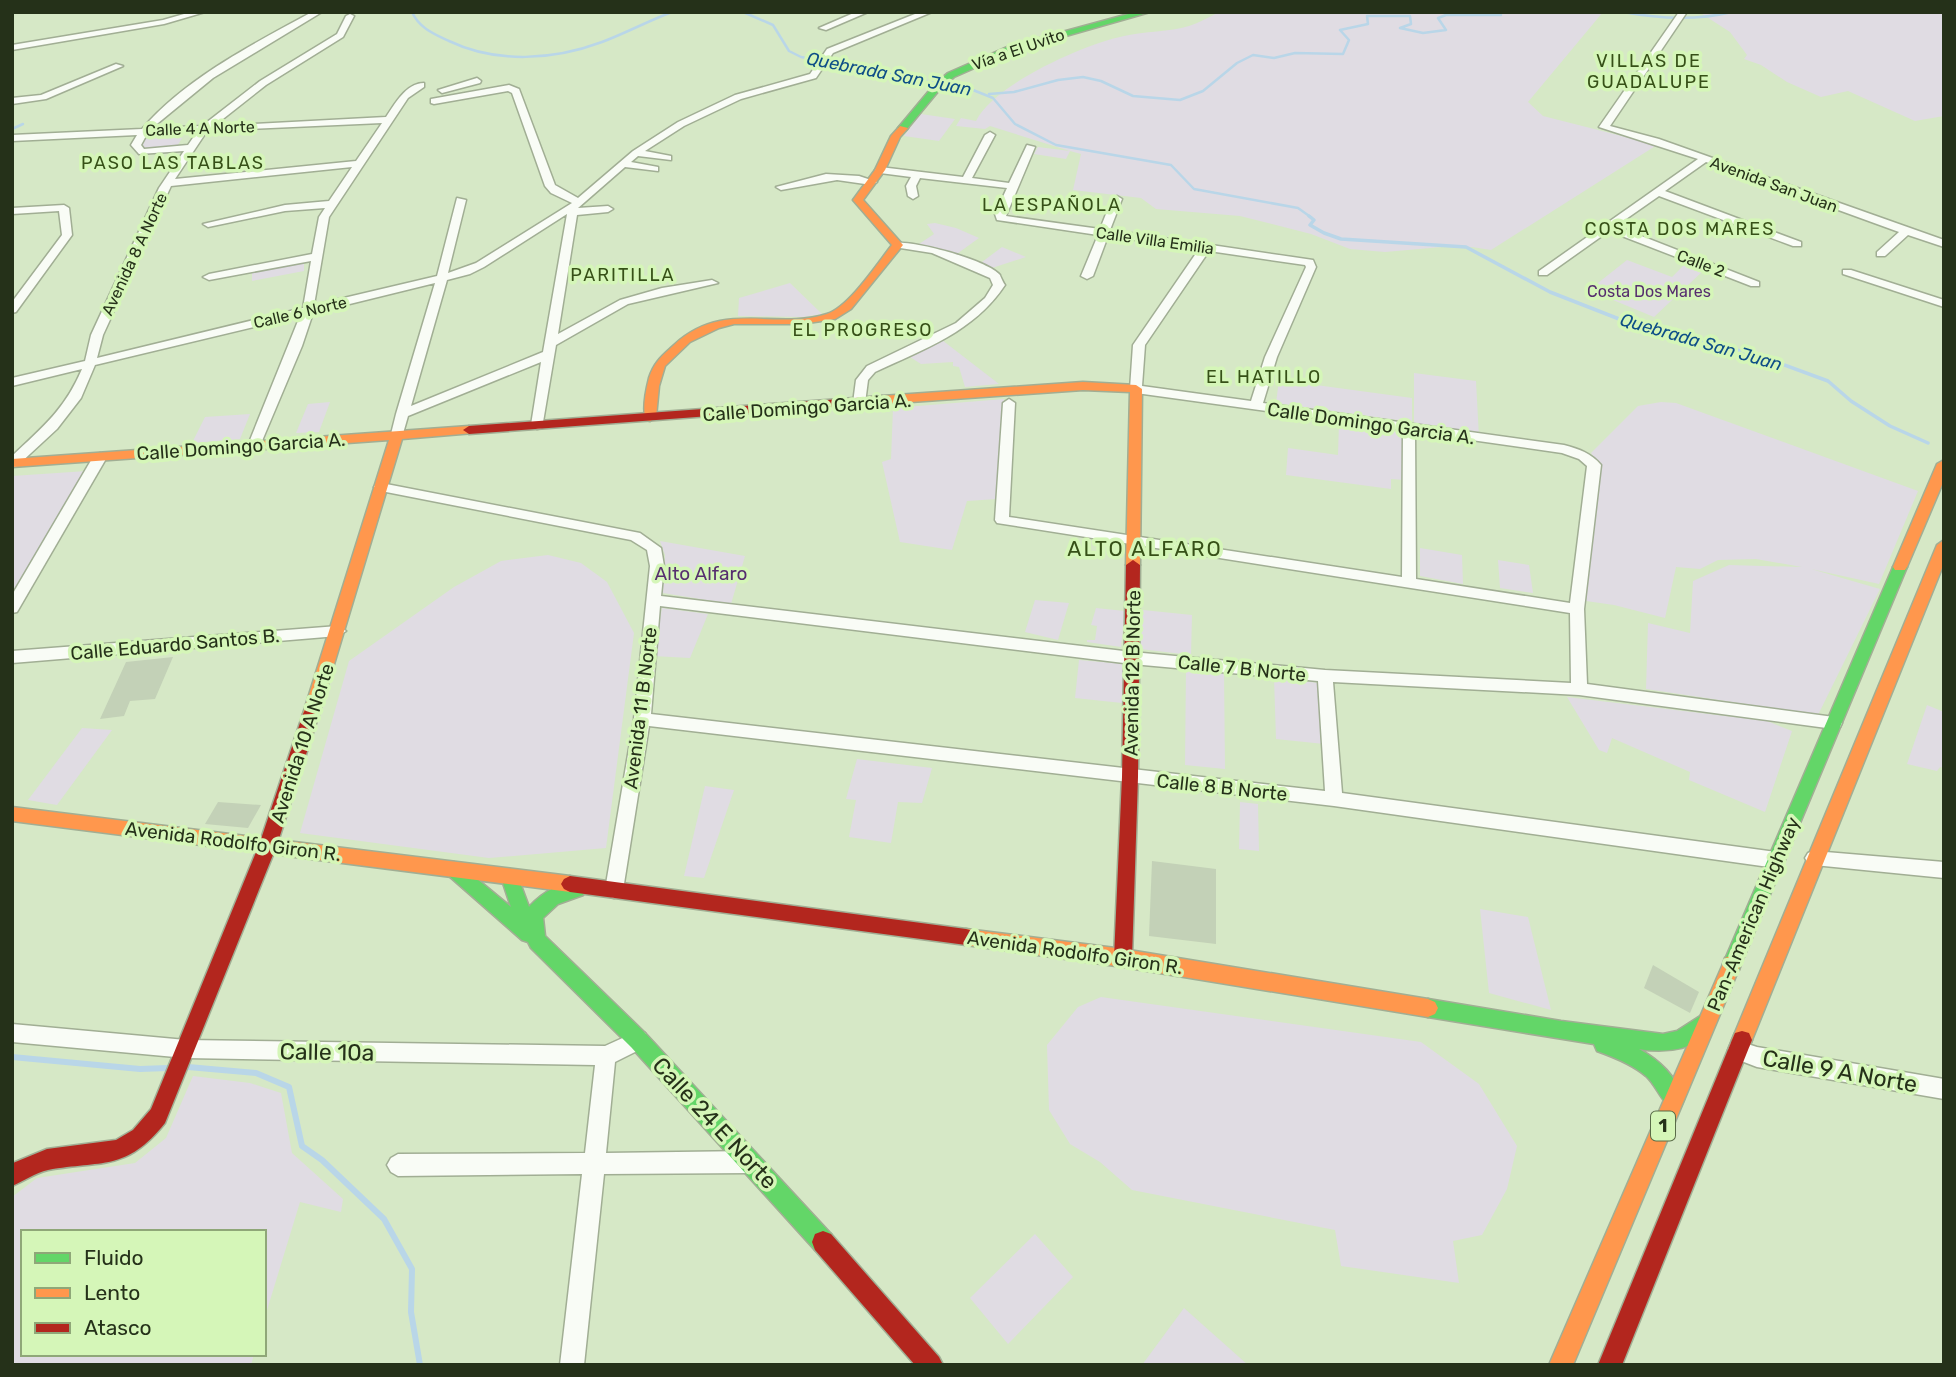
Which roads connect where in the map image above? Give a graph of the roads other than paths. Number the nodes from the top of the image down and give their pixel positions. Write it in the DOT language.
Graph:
graph roads {
  1 [pos="201,12"];
  2 [pos="318,12"];
  3 [pos="864,12"];
  4 [pos="926,12"];
  5 [pos="1146,12"];
  6 [pos="350,16"];
  7 [pos="1679,18"];
  8 [pos="823,28"];
  9 [pos="12,48"];
  10 [pos="119,66"];
  11 [pos="477,81"];
  12 [pos="421,85"];
  13 [pos="405,96"];
  14 [pos="12,101"];
  15 [pos="434,101"];
  16 [pos="388,120"];
  17 [pos="204,129"];
  18 [pos="143,130"];
  19 [pos="990,135"];
  20 [pos="12,138"];
  21 [pos="1030,147"];
  22 [pos="191,148"];
  23 [pos="636,153"];
  24 [pos="668,158"];
  25 [pos="1704,159"];
  26 [pos="358,164"];
  27 [pos="622,164"];
  28 [pos="655,169"];
  29 [pos="917,175"];
  30 [pos="876,176"];
  31 [pos="966,181"];
  32 [pos="168,183"];
  33 [pos="1013,186"];
  34 [pos="781,187"];
  35 [pos="1658,192"];
  36 [pos="913,196"];
  37 [pos="1117,199"];
  38 [pos="461,200"];
  39 [pos="333,204"];
  40 [pos="575,207"];
  41 [pos="608,209"];
  42 [pos="12,211"];
  43 [pos="208,224"];
  44 [pos="1608,227"];
  45 [pos="1906,231"];
  46 [pos="1105,233"];
  47 [pos="1797,244"];
  48 [pos="1944,244"];
  49 [pos="898,245"];
  50 [pos="1206,247"];
  51 [pos="1881,254"];
  52 [pos="317,256"];
  53 [pos="1847,272"];
  54 [pos="1543,273"];
  55 [pos="1087,276"];
  56 [pos="209,277"];
  57 [pos="441,280"];
  58 [pos="712,283"];
  59 [pos="30,284"];
  60 [pos="1755,284"];
  61 [pos="12,286"];
  62 [pos="1944,304"];
  63 [pos="12,310"];
  64 [pos="308,310"];
  65 [pos="548,350"];
  66 [pos="90,363"];
  67 [pos="12,382"];
  68 [pos="1136,389"];
  69 [pos="859,403"];
  70 [pos="1009,403"];
  71 [pos="1256,406"];
  72 [pos="402,414"];
  73 [pos="650,417"];
  74 [pos="537,425"];
  75 [pos="1409,429"];
  76 [pos="397,435"];
  77 [pos="254,445"];
  78 [pos="100,457"];
  79 [pos="12,463"];
  80 [pos="1944,464"];
  81 [pos="381,486"];
  82 [pos="1134,539"];
  83 [pos="1944,545"];
  84 [pos="1409,583"];
  85 [pos="653,600"];
  86 [pos="12,608"];
  87 [pos="1577,609"];
  88 [pos="338,631"];
  89 [pos="12,657"];
  90 [pos="1132,658"];
  91 [pos="1325,677"];
  92 [pos="1579,689"];
  93 [pos="642,719"];
  94 [pos="1833,723"];
  95 [pos="1859,752"];
  96 [pos="1833,772"];
  97 [pos="1130,777"];
  98 [pos="1334,799"];
  99 [pos="12,814"];
  100 [pos="268,845"];
  101 [pos="1718,853"];
  102 [pos="1805,856"];
  103 [pos="1776,860"];
  104 [pos="454,870"];
  105 [pos="1944,870"];
  106 [pos="510,877"];
  107 [pos="588,886"];
  108 [pos="614,890"];
  109 [pos="1763,890"];
  110 [pos="1764,934"];
  111 [pos="538,942"];
  112 [pos="1123,958"];
  113 [pos="1710,1018"];
  114 [pos="1561,1030"];
  115 [pos="1728,1030"];
  116 [pos="12,1033"];
  117 [pos="638,1040"];
  118 [pos="1738,1050"];
  119 [pos="184,1054"];
  120 [pos="606,1056"];
  121 [pos="1712,1070"];
  122 [pos="1944,1089"];
  123 [pos="1674,1099"];
  124 [pos="593,1162"];
  125 [pos="752,1162"];
  126 [pos="398,1165"];
  127 [pos="12,1175"];
  128 [pos="1641,1213"];
  129 [pos="1616,1238"];
  130 [pos="572,1365"];
  131 [pos="931,1365"];
  132 [pos="1561,1365"];
  133 [pos="1610,1365"];
  1 -- 9 [label="street"];
  2 -- 18 [label="street"];
  3 -- 8 [label="street"];
  4 -- 23 [label="street"];
  5 -- 30 [label="main road, Vía a El Uvito"];
  6 -- 17 [label="street, Avenida 8 A Norte"];
  7 -- 25 [label="street, Avenida San Juan"];
  10 -- 14 [label="street"];
  11 -- 13 [label="street"];
  12 -- 13 [label="street"];
  13 -- 16 [label="street"];
  15 -- 40 [label="street"];
  16 -- 17 [label="street, Calle 4 A Norte"];
  16 -- 26 [label="street"];
  17 -- 18 [label="street, Calle 4 A Norte"];
  17 -- 22 [label="street, Avenida 8 A Norte"];
  18 -- 20 [label="street, Calle 4 A Norte"];
  18 -- 22 [label="street"];
  19 -- 31 [label="street"];
  21 -- 33 [label="street"];
  22 -- 32 [label="street, Avenida 8 A Norte"];
  23 -- 24 [label="street"];
  23 -- 27 [label="street"];
  25 -- 35 [label="street"];
  25 -- 45 [label="street, Avenida San Juan"];
  26 -- 32 [label="street"];
  26 -- 39 [label="street"];
  27 -- 28 [label="street"];
  27 -- 40 [label="street"];
  29 -- 30 [label="street"];
  29 -- 31 [label="street"];
  29 -- 36 [label="street"];
  30 -- 34 [label="street"];
  30 -- 49 [label="main road, Vía a El Uvito"];
  31 -- 33 [label="street"];
  32 -- 66 [label="street, Avenida 8 A Norte"];
  33 -- 46 [label="street, Calle Villa Emilia"];
  35 -- 44 [label="street"];
  35 -- 47 [label="street"];
  37 -- 46 [label="street"];
  38 -- 57 [label="street, Avenida 10 A Norte"];
  39 -- 43 [label="street"];
  39 -- 52 [label="street"];
  40 -- 41 [label="street"];
  40 -- 57 [label="street, Calle 6 Norte"];
  40 -- 65 [label="street"];
  42 -- 59 [label="street"];
  44 -- 54 [label="street"];
  44 -- 60 [label="street, Calle 2"];
  45 -- 48 [label="street, Avenida San Juan"];
  45 -- 51 [label="street"];
  46 -- 50 [label="street, Calle Villa Emilia"];
  46 -- 55 [label="street"];
  49 -- 69 [label="street"];
  49 -- 73 [label="main road"];
  50 -- 68 [label="street"];
  50 -- 71 [label="street, Calle Villa Emilia"];
  52 -- 56 [label="street"];
  52 -- 64 [label="street"];
  53 -- 62 [label="street"];
  57 -- 64 [label="street, Calle 6 Norte"];
  57 -- 72 [label="street, Avenida 10 A Norte"];
  58 -- 65 [label="street"];
  59 -- 61 [label="street"];
  59 -- 63 [label="street"];
  64 -- 66 [label="street, Calle 6 Norte"];
  64 -- 77 [label="street"];
  65 -- 72 [label="street"];
  65 -- 74 [label="street"];
  66 -- 67 [label="street, Calle 6 Norte"];
  66 -- 79 [label="street, Avenida 8 A Norte"];
  68 -- 69 [label="main road, Calle Domingo Garcia A."];
  68 -- 71 [label="street, Calle Domingo Garcia A."];
  68 -- 82 [label="main road, Avenida 12 B Norte"];
  69 -- 73 [label="main road, Calle Domingo Garcia A."];
  70 -- 82 [label="street"];
  71 -- 75 [label="street, Calle Domingo Garcia A."];
  72 -- 76 [label="street, Avenida 10 A Norte"];
  73 -- 74 [label="main road, Calle Domingo Garcia A."];
  74 -- 76 [label="main road, Calle Domingo Garcia A."];
  75 -- 84 [label="street"];
  75 -- 87 [label="street, Calle Domingo Garcia A."];
  76 -- 77 [label="main road, Calle Domingo Garcia A."];
  76 -- 81 [label="main road, Avenida 10 A Norte"];
  77 -- 78 [label="main road, Calle Domingo Garcia A."];
  78 -- 79 [label="main road, Calle Domingo Garcia A."];
  78 -- 86 [label="street"];
  80 -- 94 [label="main road, Pan-American Highway / 1"];
  81 -- 85 [label="street, Avenida 11 B Norte"];
  81 -- 88 [label="main road, Avenida 10 A Norte"];
  82 -- 84 [label="street"];
  82 -- 90 [label="main road, Avenida 12 B Norte"];
  83 -- 95 [label="main road, Pan-American Highway / 1"];
  84 -- 87 [label="street"];
  85 -- 90 [label="street, Calle 7 B Norte"];
  85 -- 93 [label="street, Avenida 11 B Norte"];
  87 -- 92 [label="street"];
  88 -- 89 [label="street, Calle Eduardo Santos B."];
  88 -- 100 [label="main road, Avenida 10 A Norte"];
  90 -- 91 [label="street, Calle 7 B Norte"];
  90 -- 97 [label="main road, Avenida 12 B Norte"];
  91 -- 92 [label="street, Calle 7 B Norte"];
  91 -- 98 [label="street"];
  92 -- 94 [label="street, Calle 7 B Norte"];
  93 -- 97 [label="street, Calle 8 B Norte"];
  93 -- 108 [label="street, Avenida 11 B Norte"];
  94 -- 103 [label="main road, Pan-American Highway / 1"];
  95 -- 96 [label="main road"];
  95 -- 102 [label="main road, Pan-American Highway / 1"];
  97 -- 98 [label="street, Calle 8 B Norte"];
  97 -- 112 [label="main road, Avenida 12 B Norte"];
  98 -- 101 [label="street, Calle 8 B Norte"];
  99 -- 100 [label="main road, Avenida Rodolfo Giron R."];
  100 -- 104 [label="main road, Avenida Rodolfo Giron R."];
  100 -- 119 [label="main road, Avenida 10 A Norte"];
  101 -- 103 [label="street, Calle 8 B Norte"];
  101 -- 109 [label="street, Calle 8 B Norte"];
  102 -- 103 [label="main road"];
  102 -- 105 [label="street"];
  102 -- 118 [label="main road, Pan-American Highway / 1"];
  103 -- 109 [label="main road, Pan-American Highway / 1"];
  104 -- 106 [label="main road, Avenida Rodolfo Giron R."];
  104 -- 111 [label="main road"];
  106 -- 107 [label="main road, Avenida Rodolfo Giron R."];
  106 -- 111 [label="main road, Calle 24 E Norte"];
  107 -- 108 [label="main road, Avenida Rodolfo Giron R."];
  107 -- 111 [label="main road"];
  108 -- 112 [label="main road, Avenida Rodolfo Giron R."];
  109 -- 110 [label="main road"];
  109 -- 113 [label="main road, Pan-American Highway / 1"];
  111 -- 117 [label="main road, Calle 24 E Norte"];
  112 -- 114 [label="main road, Avenida Rodolfo Giron R."];
  113 -- 114 [label="main road, Avenida Rodolfo Giron R."];
  113 -- 123 [label="main road, Pan-American Highway / 1"];
  114 -- 123 [label="main road, Avenida Rodolfo Giron R."];
  115 -- 118 [label="main road"];
  116 -- 119 [label="street, Calle 10a"];
  117 -- 120 [label="street, Calle 10a"];
  117 -- 125 [label="main road, Calle 24 E Norte"];
  118 -- 121 [label="main road"];
  118 -- 122 [label="street, Calle 9 A Norte"];
  118 -- 133 [label="main road, Pan-American Highway / 1"];
  119 -- 120 [label="street, Calle 10a"];
  119 -- 127 [label="main road, Avenida 10 A Norte"];
  120 -- 124 [label="street"];
  123 -- 129 [label="main road, Pan-American Highway / 1"];
  124 -- 125 [label="street"];
  124 -- 126 [label="street"];
  124 -- 130 [label="street"];
  125 -- 131 [label="main road, Calle 24 E Norte"];
  128 -- 129 [label="main road"];
  129 -- 132 [label="main road, Pan-American Highway / 1"];
}
